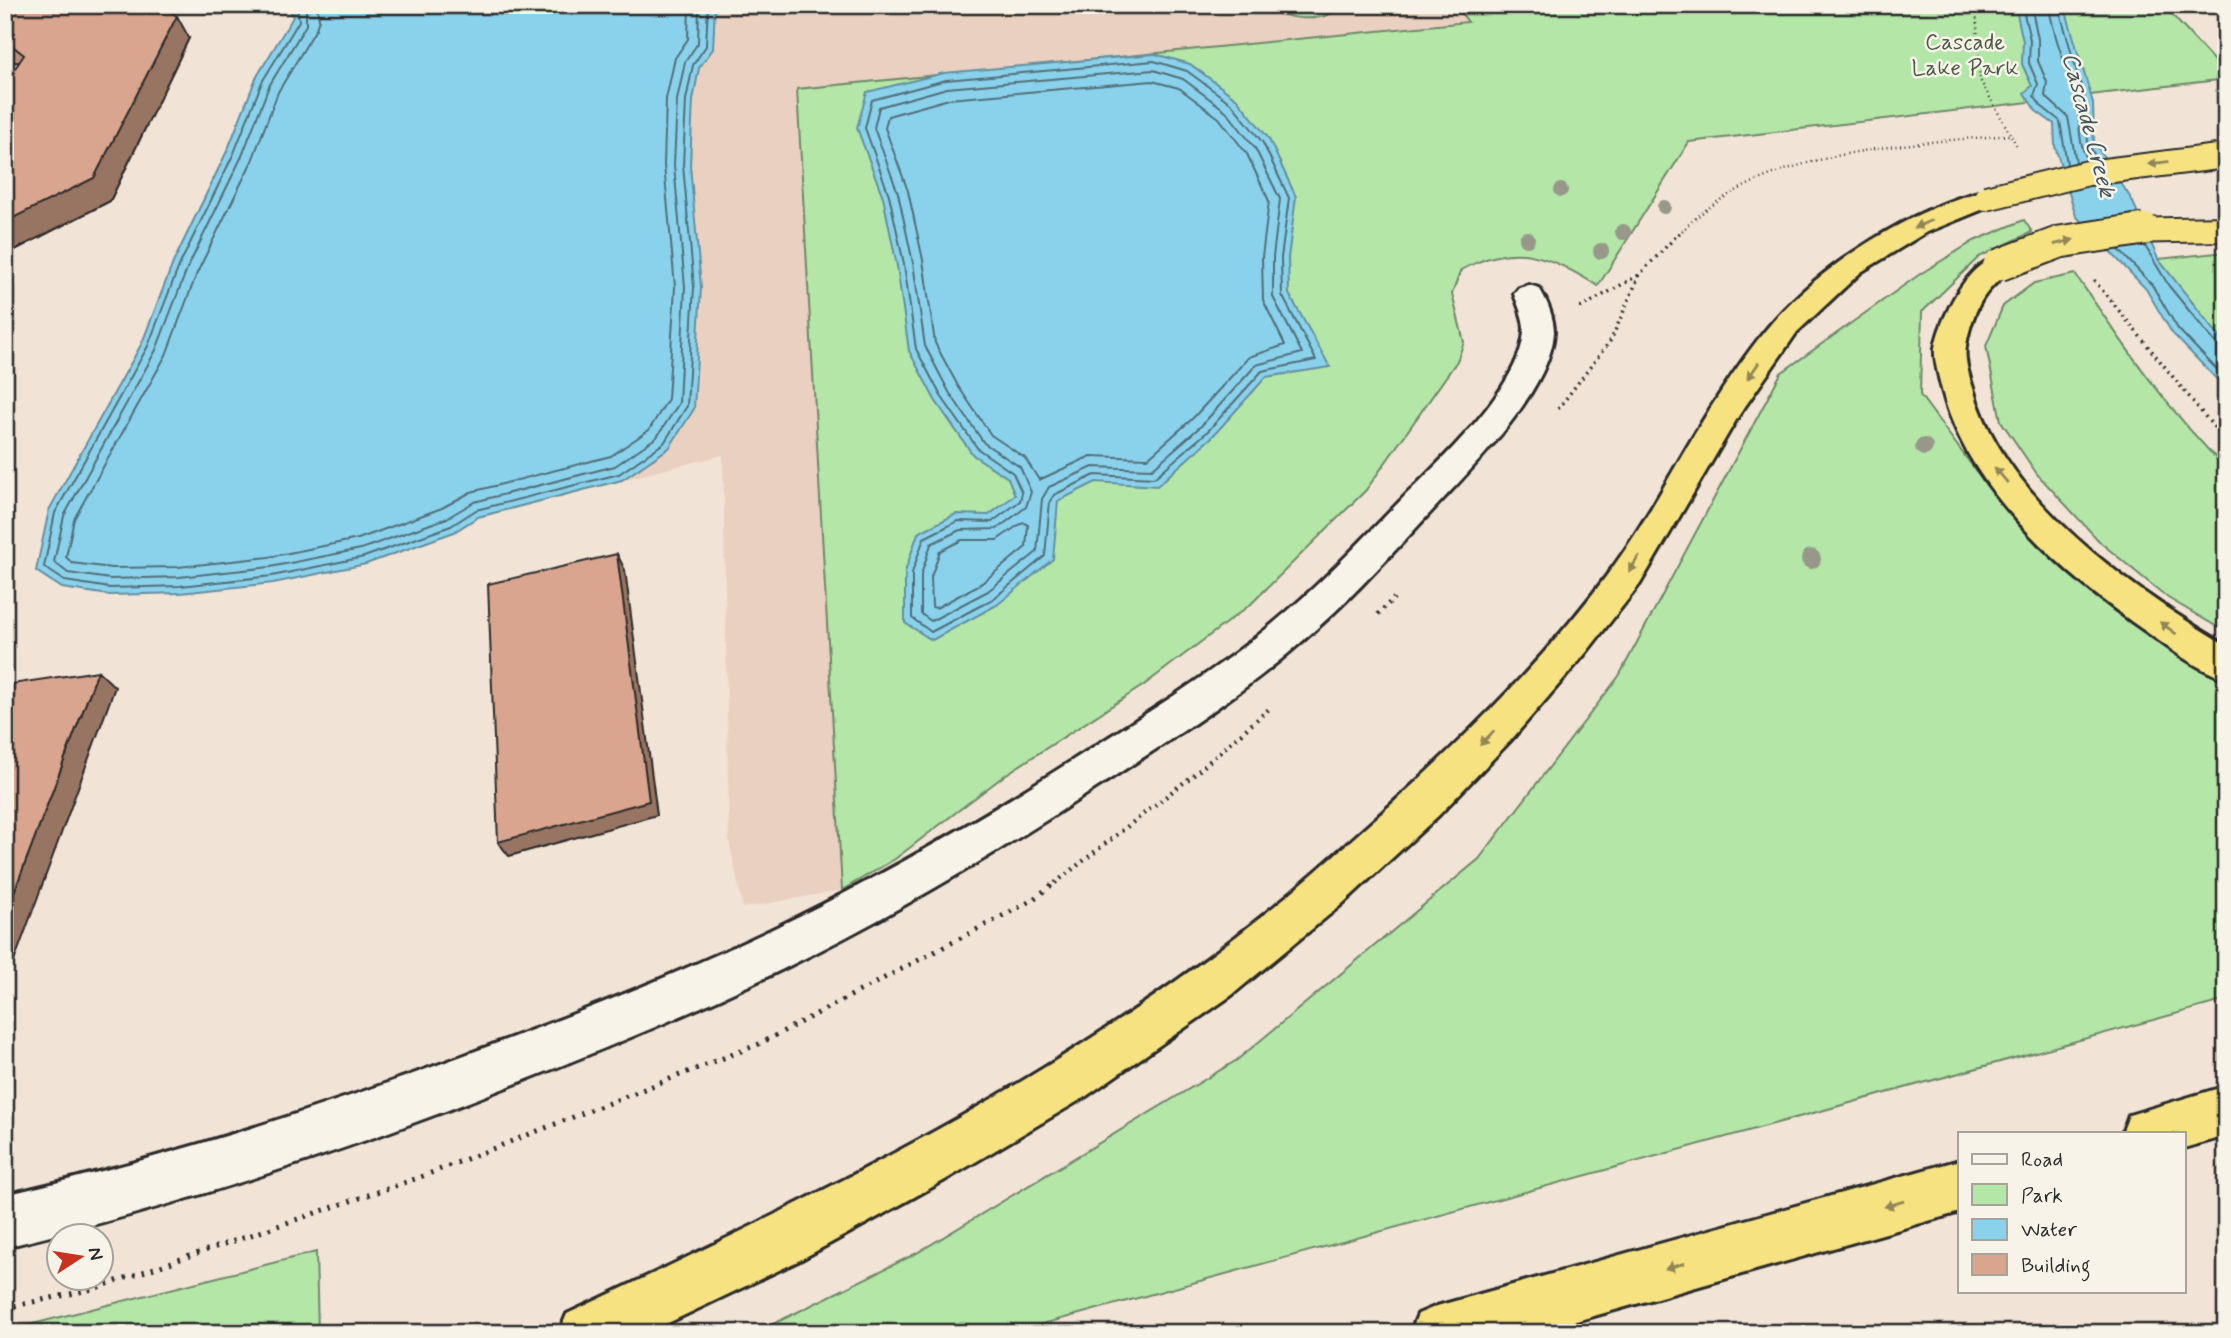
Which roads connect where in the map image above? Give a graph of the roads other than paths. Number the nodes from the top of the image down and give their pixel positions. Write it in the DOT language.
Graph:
graph roads {
  1 [pos="2226,156"];
  2 [pos="2226,229"];
  3 [pos="1534,311"];
  4 [pos="2226,664"];
  5 [pos="2226,1111"];
  6 [pos="2151,1132"];
  7 [pos="1958,1187"];
  8 [pos="5,1221"];
  9 [pos="586,1333"];
  10 [pos="1437,1333"];
  1 -- 9 [label="highway, one-way, bridge"];
  4 -- 2 [label="highway, one-way, bridge"];
  3 -- 8 [label="street"];
  5 -- 6 [label="highway"];
  7 -- 10 [label="highway, one-way"];
}
